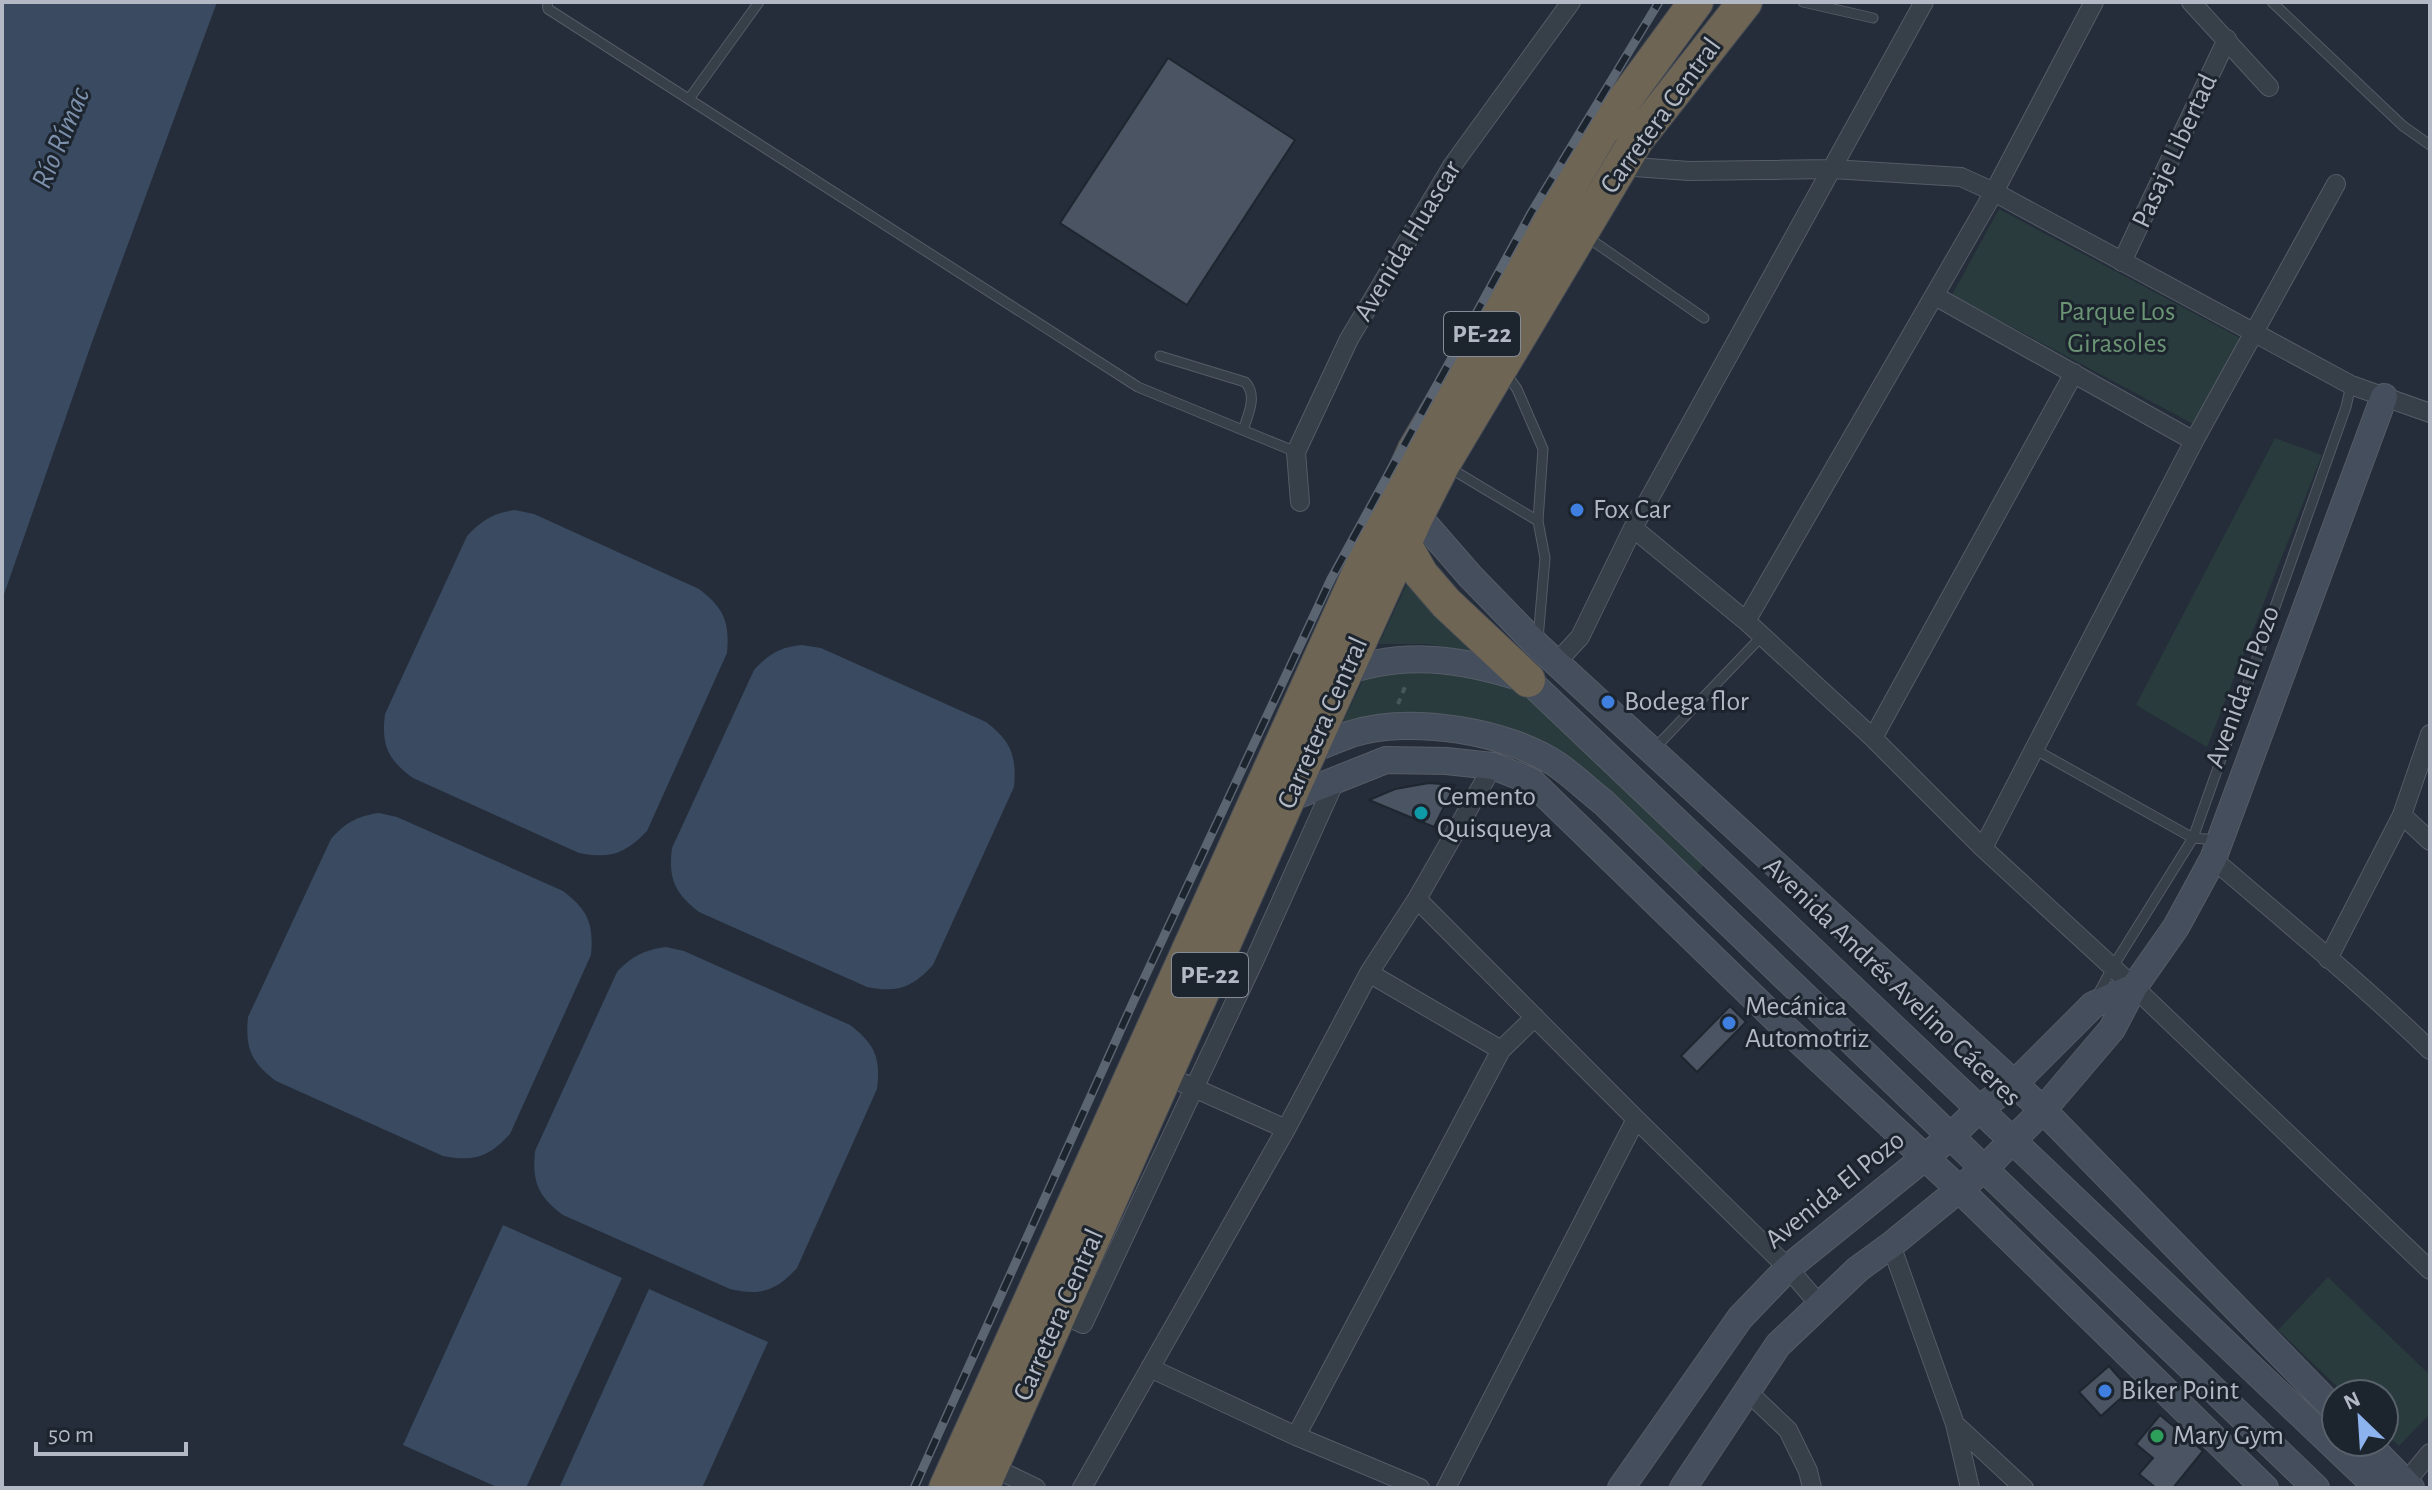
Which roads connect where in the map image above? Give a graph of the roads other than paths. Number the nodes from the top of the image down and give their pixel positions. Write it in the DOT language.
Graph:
graph roads {
  1 [pos="547,2"];
  2 [pos="759,2"];
  3 [pos="1571,2"];
  4 [pos="1696,2"];
  5 [pos="1745,2"];
  6 [pos="1803,2"];
  7 [pos="1924,2"];
  8 [pos="2094,2"];
  9 [pos="2191,2"];
  10 [pos="2272,2"];
  11 [pos="1873,18"];
  12 [pos="2227,39"];
  13 [pos="2269,87"];
  14 [pos="689,99"];
  15 [pos="2430,145"];
  16 [pos="1621,166"];
  17 [pos="1832,169"];
  18 [pos="2336,184"];
  19 [pos="1994,192"];
  20 [pos="1581,232"];
  21 [pos="2122,262"];
  22 [pos="1935,296"];
  23 [pos="1704,318"];
  24 [pos="2254,334"];
  25 [pos="1160,356"];
  26 [pos="1500,366"];
  27 [pos="2074,373"];
  28 [pos="2351,385"];
  29 [pos="2384,397"];
  30 [pos="2430,413"];
  31 [pos="1243,430"];
  32 [pos="2194,441"];
  33 [pos="1296,452"];
  34 [pos="1443,464"];
  35 [pos="1300,502"];
  36 [pos="1538,521"];
  37 [pos="1633,528"];
  38 [pos="1411,529"];
  39 [pos="1746,621"];
  40 [pos="1762,636"];
  41 [pos="1540,663"];
  42 [pos="1347,670"];
  43 [pos="1306,687"];
  44 [pos="2430,734"];
  45 [pos="1873,738"];
  46 [pos="2034,749"];
  47 [pos="1310,750"];
  48 [pos="1653,750"];
  49 [pos="1493,766"];
  50 [pos="1336,779"];
  51 [pos="1288,799"];
  52 [pos="1603,802"];
  53 [pos="1559,808"];
  54 [pos="2402,815"];
  55 [pos="2193,838"];
  56 [pos="2430,841"];
  57 [pos="1983,848"];
  58 [pos="2216,850"];
  59 [pos="1722,866"];
  60 [pos="1701,896"];
  61 [pos="1417,899"];
  62 [pos="1855,938"];
  63 [pos="2328,959"];
  64 [pos="1829,967"];
  65 [pos="2112,968"];
  66 [pos="1195,971"];
  67 [pos="1369,973"];
  68 [pos="1780,973"];
  69 [pos="2134,987"];
  70 [pos="2093,1005"];
  71 [pos="1535,1017"];
  72 [pos="1781,1024"];
  73 [pos="1501,1050"];
  74 [pos="2430,1050"];
  75 [pos="1180,1081"];
  76 [pos="2015,1083"];
  77 [pos="1980,1108"];
  78 [pos="2043,1110"];
  79 [pos="1636,1119"];
  80 [pos="1286,1129"];
  81 [pos="1950,1137"];
  82 [pos="2011,1141"];
  83 [pos="1925,1156"];
  84 [pos="1984,1169"];
  85 [pos="1959,1189"];
  86 [pos="1891,1245"];
  87 [pos="1788,1268"];
  88 [pos="2430,1270"];
  89 [pos="2176,1298"];
  90 [pos="1819,1304"];
  91 [pos="2147,1326"];
  92 [pos="1150,1368"];
  93 [pos="1748,1392"];
  94 [pos="2320,1395"];
  95 [pos="1955,1424"];
  96 [pos="1296,1436"];
  97 [pos="2430,1453"];
  98 [pos="2382,1458"];
  99 [pos="989,1479"];
  100 [pos="2408,1485"];
  101 [pos="946,1488"];
  102 [pos="1036,1488"];
  103 [pos="1082,1488"];
  104 [pos="1420,1488"];
  105 [pos="1446,1488"];
  106 [pos="1621,1488"];
  107 [pos="1683,1488"];
  108 [pos="1812,1488"];
  109 [pos="1970,1488"];
  110 [pos="2024,1488"];
  111 [pos="2265,1488"];
  112 [pos="2316,1488"];
  113 [pos="2378,1488"];
  1 -- 14 [label="lane"];
  2 -- 14 [label="lane"];
  3 -- 33 [label="street, Avenida Huascar"];
  4 -- 43 [label="highway, Carretera Central / PE-22"];
  5 -- 16 [label="highway, Carretera Central / PE-22"];
  6 -- 11 [label="lane"];
  7 -- 17 [label="street"];
  8 -- 19 [label="street"];
  9 -- 12 [label="street"];
  10 -- 15 [label="lane"];
  12 -- 13 [label="street"];
  12 -- 21 [label="street, Pasaje Libertad"];
  14 -- 31 [label="lane"];
  16 -- 17 [label="street"];
  16 -- 20 [label="highway, Carretera Central / PE-22"];
  17 -- 19 [label="street"];
  17 -- 37 [label="street"];
  18 -- 24 [label="street"];
  19 -- 21 [label="street"];
  19 -- 22 [label="street"];
  20 -- 23 [label="lane"];
  20 -- 26 [label="highway, Carretera Central / PE-22"];
  21 -- 24 [label="street"];
  22 -- 27 [label="street"];
  22 -- 39 [label="street"];
  24 -- 28 [label="street"];
  24 -- 32 [label="street"];
  25 -- 31 [label="lane"];
  26 -- 34 [label="highway, Carretera Central / PE-22"];
  26 -- 36 [label="lane"];
  27 -- 32 [label="street"];
  27 -- 45 [label="street"];
  28 -- 29 [label="street"];
  28 -- 55 [label="lane"];
  29 -- 30 [label="street"];
  29 -- 58 [label="street, Avenida El Pozo"];
  31 -- 33 [label="lane"];
  32 -- 46 [label="street"];
  33 -- 35 [label="street, Avenida Huascar"];
  34 -- 36 [label="lane"];
  34 -- 38 [label="highway, Carretera Central / PE-22"];
  36 -- 41 [label="lane"];
  37 -- 39 [label="street"];
  37 -- 41 [label="street"];
  38 -- 41 [label="highway"];
  38 -- 42 [label="highway, Carretera Central / PE-22"];
  39 -- 40 [label="street"];
  40 -- 45 [label="street"];
  40 -- 48 [label="lane"];
  41 -- 42 [label="street, Avenida Andrés Avelino Cáceres"];
  41 -- 48 [label="street"];
  41 -- 59 [label="street, Avenida Andrés Avelino Cáceres"];
  42 -- 43 [label="street, Avenida Andrés Avelino Cáceres"];
  42 -- 47 [label="highway, Carretera Central / PE-22"];
  43 -- 66 [label="highway, Carretera Central / PE-22"];
  44 -- 54 [label="street"];
  45 -- 57 [label="street"];
  46 -- 55 [label="lane"];
  46 -- 57 [label="street"];
  47 -- 51 [label="highway, Carretera Central / PE-22"];
  47 -- 52 [label="street"];
  48 -- 62 [label="street"];
  49 -- 50 [label="street"];
  49 -- 53 [label="street"];
  49 -- 61 [label="street"];
  50 -- 51 [label="street"];
  50 -- 75 [label="street"];
  51 -- 66 [label="highway, Carretera Central / PE-22"];
  52 -- 53 [label="street"];
  52 -- 60 [label="street"];
  53 -- 72 [label="street"];
  54 -- 56 [label="street"];
  54 -- 63 [label="street"];
  55 -- 58 [label="lane"];
  55 -- 65 [label="lane"];
  57 -- 65 [label="street"];
  58 -- 63 [label="street"];
  58 -- 69 [label="street, Avenida El Pozo"];
  59 -- 60 [label="street"];
  59 -- 64 [label="street, Avenida Andrés Avelino Cáceres"];
  60 -- 68 [label="street"];
  61 -- 67 [label="street"];
  61 -- 71 [label="street"];
  62 -- 64 [label="street"];
  62 -- 76 [label="street"];
  63 -- 74 [label="street"];
  64 -- 77 [label="street, Avenida Andrés Avelino Cáceres"];
  65 -- 69 [label="street"];
  65 -- 70 [label="lane"];
  66 -- 75 [label="highway, Carretera Central / PE-22"];
  66 -- 101 [label="highway, Carretera Central / PE-22"];
  67 -- 73 [label="street"];
  67 -- 80 [label="street"];
  68 -- 72 [label="street"];
  68 -- 81 [label="street"];
  69 -- 70 [label="street, Avenida El Pozo"];
  69 -- 78 [label="street, Avenida El Pozo"];
  69 -- 88 [label="street"];
  70 -- 76 [label="street, Avenida El Pozo"];
  71 -- 73 [label="street"];
  71 -- 79 [label="street"];
  72 -- 83 [label="street"];
  73 -- 96 [label="street"];
  75 -- 80 [label="street"];
  75 -- 99 [label="highway, Carretera Central / PE-22"];
  76 -- 77 [label="street, Avenida El Pozo"];
  76 -- 78 [label="street"];
  77 -- 81 [label="street, Avenida El Pozo"];
  77 -- 82 [label="street, Avenida Andrés Avelino Cáceres"];
  78 -- 82 [label="street, Avenida El Pozo"];
  78 -- 94 [label="street"];
  79 -- 87 [label="street"];
  79 -- 105 [label="street"];
  80 -- 92 [label="street"];
  81 -- 83 [label="street, Avenida El Pozo"];
  81 -- 84 [label="street"];
  82 -- 84 [label="street, Avenida El Pozo"];
  82 -- 89 [label="street, Avenida Andrés Avelino Cáceres"];
  83 -- 85 [label="street"];
  83 -- 87 [label="street, Avenida El Pozo"];
  84 -- 85 [label="street, Avenida El Pozo"];
  84 -- 91 [label="street"];
  85 -- 86 [label="street, Avenida El Pozo"];
  85 -- 111 [label="street"];
  86 -- 90 [label="street, Avenida El Pozo"];
  86 -- 95 [label="street"];
  87 -- 90 [label="street"];
  87 -- 106 [label="street, Avenida El Pozo"];
  89 -- 91 [label="street"];
  89 -- 113 [label="street, Avenida Andrés Avelino Cáceres"];
  90 -- 93 [label="street, Avenida El Pozo"];
  91 -- 112 [label="street"];
  92 -- 96 [label="street"];
  92 -- 103 [label="street"];
  93 -- 107 [label="street, Avenida El Pozo"];
  93 -- 108 [label="street"];
  95 -- 109 [label="street"];
  95 -- 110 [label="street"];
  96 -- 104 [label="street"];
  97 -- 100 [label="street"];
  98 -- 100 [label="street"];
  99 -- 102 [label="street"];
}
